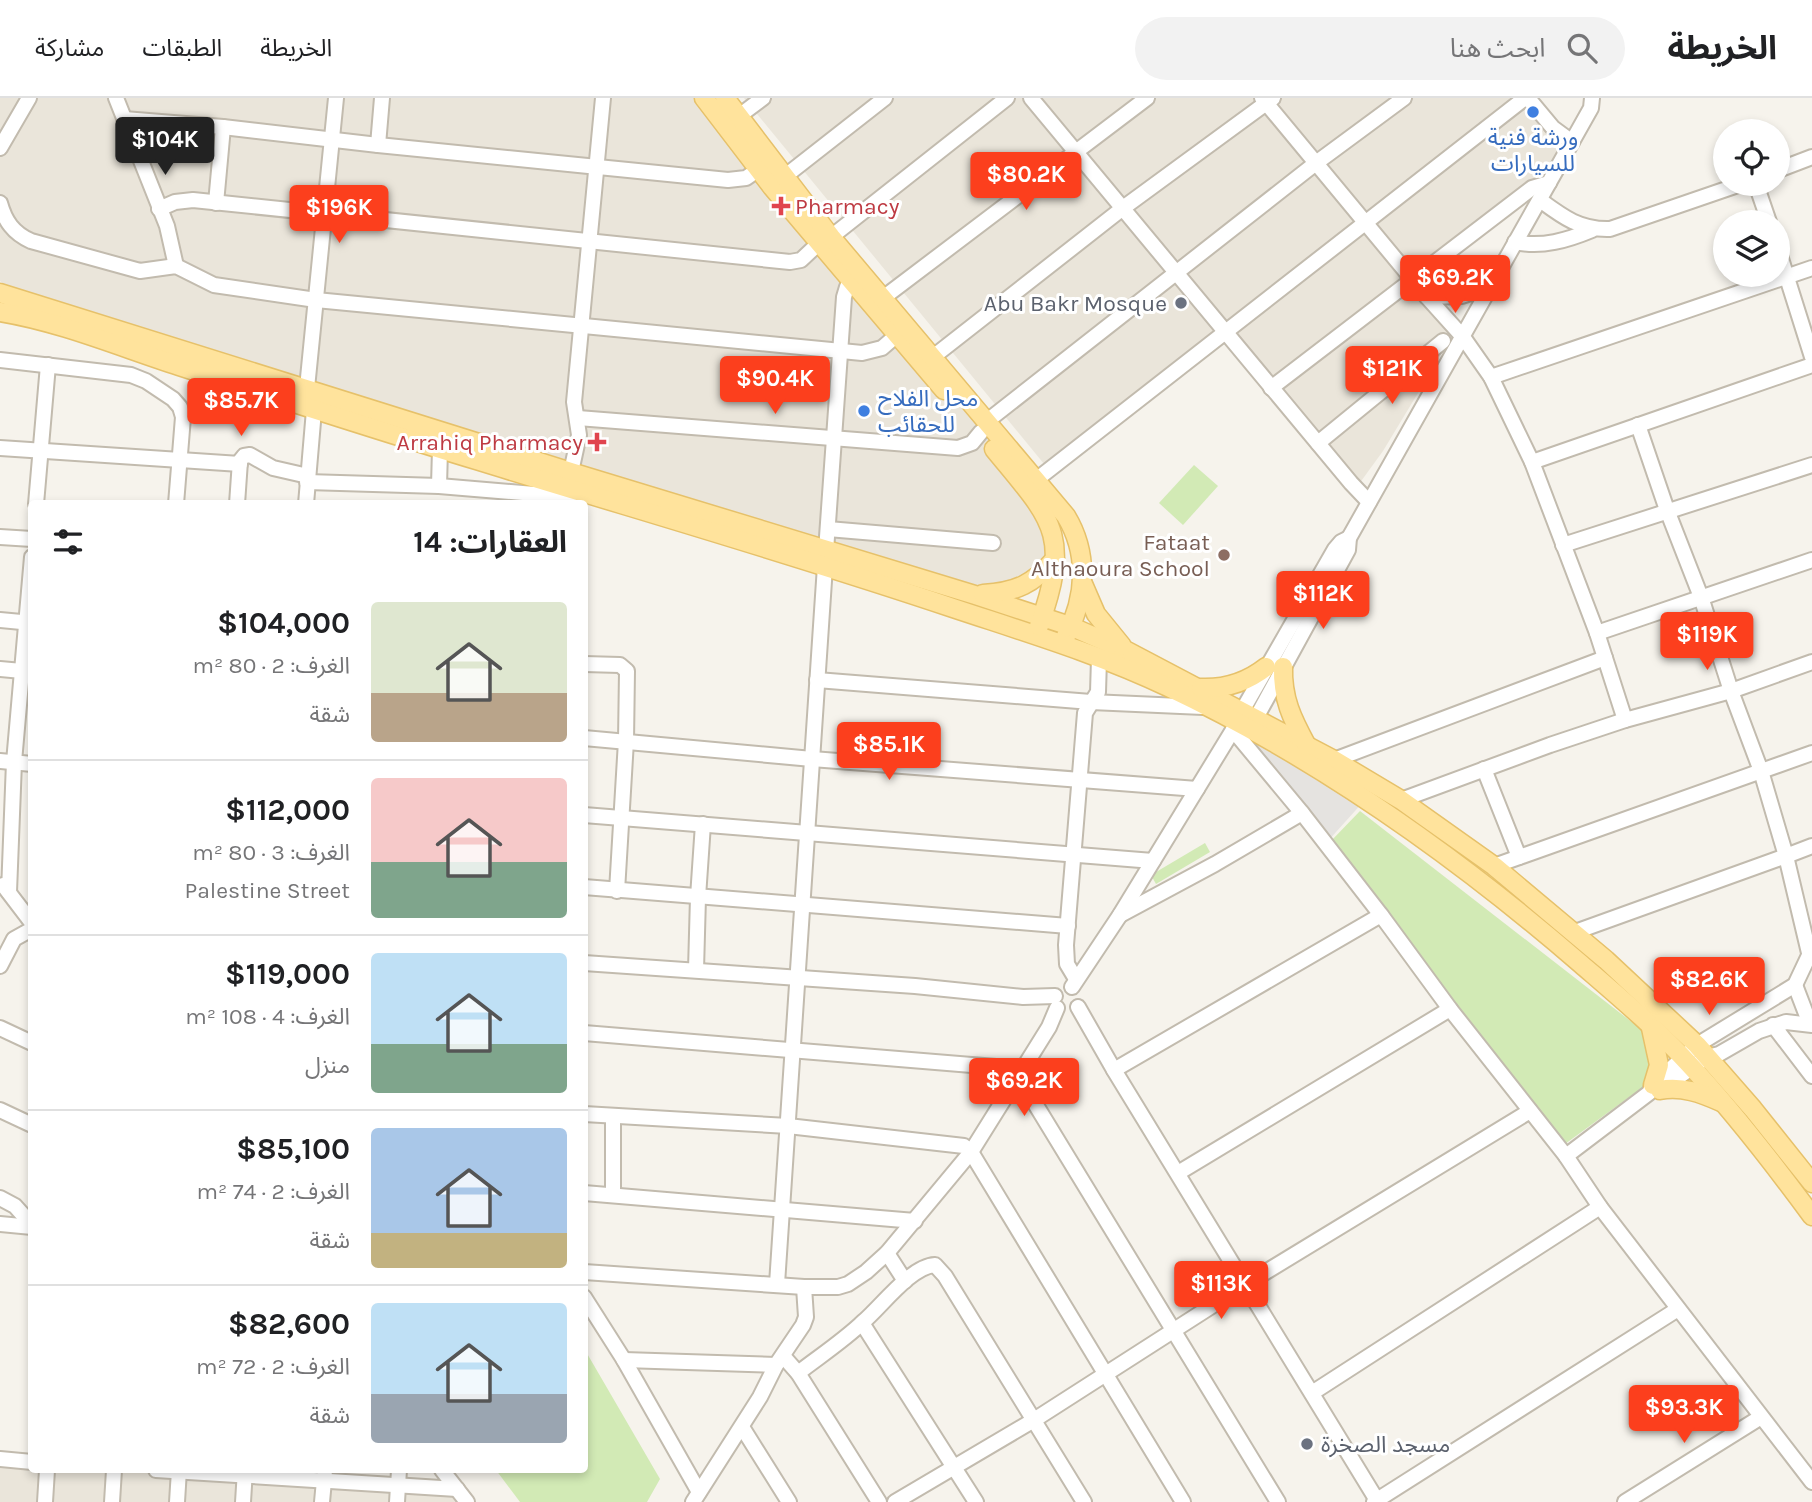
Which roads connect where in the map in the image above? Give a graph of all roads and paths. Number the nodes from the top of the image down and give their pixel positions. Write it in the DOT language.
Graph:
graph roads {
  1 [pos="30,98"];
  2 [pos="116,98"];
  3 [pos="336,98"];
  4 [pos="382,98"];
  5 [pos="603,98"];
  6 [pos="704,98"];
  7 [pos="725,98"];
  8 [pos="763,98"];
  9 [pos="885,98"];
  10 [pos="1007,98"];
  11 [pos="1031,98"];
  12 [pos="1147,98"];
  13 [pos="1404,98"];
  14 [pos="1526,98"];
  15 [pos="1605,98"];
  16 [pos="1267,100"];
  17 [pos="1592,103"];
  18 [pos="739,116"];
  19 [pos="124,119"];
  20 [pos="223,127"];
  21 [pos="332,140"];
  22 [pos="1572,142"];
  23 [pos="378,145"];
  24 [pos="0,148"];
  25 [pos="1076,152"];
  26 [pos="1812,157"];
  27 [pos="1316,163"];
  28 [pos="1790,165"];
  29 [pos="596,168"];
  30 [pos="759,169"];
  31 [pos="778,182"];
  32 [pos="1549,183"];
  33 [pos="1713,194"];
  34 [pos="1540,200"];
  35 [pos="0,203"];
  36 [pos="216,203"];
  37 [pos="1123,208"];
  38 [pos="159,209"];
  39 [pos="325,215"];
  40 [pos="1366,223"];
  41 [pos="1592,230"];
  42 [pos="825,240"];
  43 [pos="589,242"];
  44 [pos="1515,242"];
  45 [pos="176,267"];
  46 [pos="1812,268"];
  47 [pos="1175,272"];
  48 [pos="1790,275"];
  49 [pos="1413,280"];
  50 [pos="853,282"];
  51 [pos="1490,286"];
  52 [pos="1790,286"];
  53 [pos="1755,287"];
  54 [pos="0,293"];
  55 [pos="1427,297"];
  56 [pos="883,298"];
  57 [pos="316,300"];
  58 [pos="0,312"];
  59 [pos="581,325"];
  60 [pos="1225,332"];
  61 [pos="897,335"];
  62 [pos="1464,337"];
  63 [pos="1443,341"];
  64 [pos="840,352"];
  65 [pos="1812,357"];
  66 [pos="0,360"];
  67 [pos="928,361"];
  68 [pos="48,365"];
  69 [pos="1812,365"];
  70 [pos="1491,377"];
  71 [pos="1272,387"];
  72 [pos="307,388"];
  73 [pos="314,410"];
  74 [pos="578,418"];
  75 [pos="1638,425"];
  76 [pos="983,427"];
  77 [pos="835,439"];
  78 [pos="1318,443"];
  79 [pos="0,448"];
  80 [pos="440,449"];
  81 [pos="41,451"];
  82 [pos="180,460"];
  83 [pos="1532,463"];
  84 [pos="240,464"];
  85 [pos="1812,466"];
  86 [pos="307,479"];
  87 [pos="1036,480"];
  88 [pos="439,486"];
  89 [pos="570,491"];
  90 [pos="36,500"];
  91 [pos="176,500"];
  92 [pos="237,500"];
  93 [pos="306,500"];
  94 [pos="1369,502"];
  95 [pos="1667,510"];
  96 [pos="828,528"];
  97 [pos="0,537"];
  98 [pos="28,539"];
  99 [pos="993,543"];
  100 [pos="1563,545"];
  101 [pos="826,559"];
  102 [pos="1055,559"];
  103 [pos="1812,560"];
  104 [pos="1083,584"];
  105 [pos="975,595"];
  106 [pos="1701,597"];
  107 [pos="1042,617"];
  108 [pos="0,620"];
  109 [pos="28,622"];
  110 [pos="1070,626"];
  111 [pos="28,629"];
  112 [pos="1597,633"];
  113 [pos="1035,635"];
  114 [pos="1061,645"];
  115 [pos="1127,651"];
  116 [pos="1605,658"];
  117 [pos="1099,659"];
  118 [pos="1812,662"];
  119 [pos="588,664"];
  120 [pos="1275,667"];
  121 [pos="0,669"];
  122 [pos="22,671"];
  123 [pos="817,680"];
  124 [pos="1199,688"];
  125 [pos="1731,691"];
  126 [pos="1091,702"];
  127 [pos="1206,707"];
  128 [pos="1625,720"];
  129 [pos="1242,721"];
  130 [pos="588,738"];
  131 [pos="626,741"];
  132 [pos="1307,746"];
  133 [pos="1812,753"];
  134 [pos="812,759"];
  135 [pos="1334,760"];
  136 [pos="7,762"];
  137 [pos="28,764"];
  138 [pos="1484,769"];
  139 [pos="1761,771"];
  140 [pos="1079,778"];
  141 [pos="1196,789"];
  142 [pos="1401,800"];
  143 [pos="1302,813"];
  144 [pos="588,815"];
  145 [pos="620,818"];
  146 [pos="702,824"];
  147 [pos="807,833"];
  148 [pos="1812,846"];
  149 [pos="1073,854"];
  150 [pos="1786,856"];
  151 [pos="1519,857"];
  152 [pos="1153,861"];
  153 [pos="1494,866"];
  154 [pos="4,887"];
  155 [pos="588,887"];
  156 [pos="617,891"];
  157 [pos="698,897"];
  158 [pos="802,906"];
  159 [pos="1120,915"];
  160 [pos="1381,915"];
  161 [pos="28,920"];
  162 [pos="1068,926"];
  163 [pos="28,929"];
  164 [pos="1574,932"];
  165 [pos="3,948"];
  166 [pos="1810,951"];
  167 [pos="588,963"];
  168 [pos="0,966"];
  169 [pos="696,970"];
  170 [pos="798,978"];
  171 [pos="1074,984"];
  172 [pos="1795,985"];
  173 [pos="1056,1002"];
  174 [pos="1078,1007"];
  175 [pos="1450,1009"];
  176 [pos="1739,1019"];
  177 [pos="1650,1024"];
  178 [pos="1811,1025"];
  179 [pos="1773,1026"];
  180 [pos="0,1028"];
  181 [pos="588,1033"];
  182 [pos="1749,1037"];
  183 [pos="28,1041"];
  184 [pos="793,1049"];
  185 [pos="1695,1057"];
  186 [pos="1114,1070"];
  187 [pos="1019,1072"];
  188 [pos="1812,1076"];
  189 [pos="1654,1089"];
  190 [pos="1725,1104"];
  191 [pos="0,1110"];
  192 [pos="1530,1111"];
  193 [pos="588,1114"];
  194 [pos="613,1116"];
  195 [pos="28,1123"];
  196 [pos="788,1126"];
  197 [pos="971,1152"];
  198 [pos="1566,1156"];
  199 [pos="1178,1173"];
  200 [pos="1812,1182"];
  201 [pos="588,1193"];
  202 [pos="613,1195"];
  203 [pos="0,1198"];
  204 [pos="1600,1207"];
  205 [pos="782,1209"];
  206 [pos="1812,1216"];
  207 [pos="28,1221"];
  208 [pos="915,1221"];
  209 [pos="0,1224"];
  210 [pos="28,1226"];
  211 [pos="887,1253"];
  212 [pos="588,1272"];
  213 [pos="905,1281"];
  214 [pos="777,1284"];
  215 [pos="1246,1284"];
  216 [pos="804,1287"];
  217 [pos="588,1303"];
  218 [pos="1678,1309"];
  219 [pos="862,1323"];
  220 [pos="1173,1331"];
  221 [pos="624,1360"];
  222 [pos="779,1360"];
  223 [pos="798,1373"];
  224 [pos="1105,1375"];
  225 [pos="1312,1393"];
  226 [pos="1761,1417"];
  227 [pos="1034,1420"];
  228 [pos="742,1427"];
  229 [pos="0,1460"];
  230 [pos="28,1462"];
  231 [pos="953,1467"];
  232 [pos="47,1473"];
  233 [pos="114,1473"];
  234 [pos="179,1473"];
  235 [pos="245,1473"];
  236 [pos="444,1473"];
  237 [pos="324,1476"];
  238 [pos="398,1477"];
  239 [pos="1812,1482"];
  240 [pos="457,1489"];
  241 [pos="696,1497"];
  242 [pos="1376,1501"];
  243 [pos="45,1502"];
  244 [pos="112,1502"];
  245 [pos="177,1502"];
  246 [pos="243,1502"];
  247 [pos="323,1502"];
  248 [pos="397,1502"];
  249 [pos="467,1502"];
  250 [pos="789,1502"];
  251 [pos="879,1502"];
  252 [pos="895,1502"];
  253 [pos="976,1502"];
  254 [pos="1084,1502"];
  255 [pos="1183,1502"];
  256 [pos="1278,1502"];
  257 [pos="1625,1502"];
  1 -- 24 [label="street"];
  2 -- 19 [label="street"];
  3 -- 21 [label="street"];
  4 -- 23 [label="street"];
  5 -- 29 [label="street"];
  6 -- 30 [label="main road"];
  7 -- 18 [label="main road"];
  8 -- 18 [label="street"];
  9 -- 31 [label="street"];
  10 -- 42 [label="street"];
  11 -- 25 [label="street"];
  12 -- 25 [label="street"];
  13 -- 27 [label="street"];
  14 -- 22 [label="street"];
  14 -- 40 [label="street"];
  15 -- 17 [label="street"];
  16 -- 27 [label="street"];
  16 -- 37 [label="street"];
  17 -- 22 [label="street"];
  18 -- 31 [label="main road"];
  19 -- 20 [label="street"];
  19 -- 38 [label="street"];
  20 -- 21 [label="street"];
  20 -- 36 [label="street"];
  21 -- 23 [label="street"];
  21 -- 39 [label="street"];
  22 -- 32 [label="street"];
  23 -- 29 [label="street"];
  25 -- 37 [label="street"];
  25 -- 56 [label="street"];
  26 -- 28 [label="street"];
  27 -- 40 [label="street"];
  27 -- 47 [label="street"];
  29 -- 30 [label="street"];
  29 -- 43 [label="street"];
  30 -- 31 [label="main road"];
  31 -- 42 [label="main road"];
  32 -- 34 [label="street"];
  32 -- 49 [label="street"];
  33 -- 41 [label="street"];
  34 -- 41 [label="street"];
  34 -- 44 [label="street"];
  35 -- 45 [label="street"];
  36 -- 38 [label="street"];
  36 -- 39 [label="street"];
  37 -- 47 [label="street"];
  37 -- 67 [label="street"];
  38 -- 45 [label="street"];
  39 -- 43 [label="street"];
  39 -- 57 [label="street"];
  40 -- 49 [label="street"];
  40 -- 60 [label="street"];
  41 -- 44 [label="street"];
  42 -- 43 [label="street"];
  42 -- 50 [label="main road"];
  42 -- 56 [label="main road"];
  43 -- 59 [label="street"];
  44 -- 51 [label="street"];
  45 -- 57 [label="street"];
  46 -- 48 [label="street"];
  47 -- 60 [label="street"];
  47 -- 76 [label="street"];
  49 -- 55 [label="street"];
  49 -- 71 [label="street"];
  50 -- 61 [label="main road"];
  50 -- 64 [label="street"];
  51 -- 55 [label="street"];
  51 -- 62 [label="street"];
  52 -- 65 [label="street"];
  53 -- 70 [label="street"];
  54 -- 72 [label="main road"];
  55 -- 62 [label="street"];
  56 -- 67 [label="main road"];
  57 -- 59 [label="street"];
  57 -- 72 [label="street"];
  58 -- 73 [label="main road"];
  59 -- 64 [label="street"];
  59 -- 74 [label="street"];
  60 -- 71 [label="street"];
  60 -- 87 [label="street"];
  61 -- 64 [label="street"];
  61 -- 67 [label="main road"];
  62 -- 70 [label="street"];
  62 -- 94 [label="street"];
  63 -- 78 [label="street"];
  64 -- 77 [label="street"];
  66 -- 68 [label="street"];
  67 -- 76 [label="main road"];
  68 -- 81 [label="street"];
  68 -- 82 [label="street"];
  69 -- 75 [label="street"];
  70 -- 83 [label="street"];
  71 -- 78 [label="street"];
  72 -- 89 [label="main road"];
  73 -- 80 [label="main road"];
  73 -- 86 [label="street"];
  74 -- 77 [label="street"];
  74 -- 89 [label="street"];
  75 -- 83 [label="street"];
  75 -- 95 [label="street"];
  76 -- 77 [label="street"];
  76 -- 87 [label="main road"];
  76 -- 102 [label="main road"];
  77 -- 96 [label="street"];
  78 -- 94 [label="street"];
  79 -- 81 [label="street"];
  80 -- 88 [label="street"];
  80 -- 89 [label="main road"];
  81 -- 82 [label="street"];
  81 -- 90 [label="street"];
  82 -- 84 [label="street"];
  82 -- 91 [label="street"];
  83 -- 100 [label="street"];
  84 -- 86 [label="street"];
  84 -- 92 [label="street"];
  85 -- 95 [label="street"];
  86 -- 88 [label="street"];
  86 -- 93 [label="street"];
  87 -- 104 [label="main road"];
  88 -- 89 [label="street"];
  89 -- 101 [label="main road"];
  94 -- 120 [label="street"];
  95 -- 100 [label="street"];
  95 -- 106 [label="street"];
  96 -- 99 [label="street"];
  96 -- 101 [label="street"];
  97 -- 98 [label="street"];
  100 -- 112 [label="street"];
  101 -- 105 [label="main road"];
  101 -- 113 [label="main road"];
  101 -- 123 [label="street"];
  102 -- 105 [label="main road"];
  102 -- 107 [label="main road"];
  103 -- 106 [label="street"];
  104 -- 110 [label="main road"];
  104 -- 115 [label="main road"];
  105 -- 107 [label="main road"];
  106 -- 112 [label="street"];
  106 -- 125 [label="street"];
  107 -- 110 [label="main road"];
  107 -- 113 [label="main road"];
  108 -- 109 [label="street"];
  110 -- 114 [label="main road"];
  110 -- 115 [label="main road"];
  111 -- 122 [label="street"];
  112 -- 116 [label="street"];
  113 -- 114 [label="main road"];
  114 -- 117 [label="main road"];
  115 -- 124 [label="main road"];
  116 -- 128 [label="street"];
  116 -- 135 [label="street"];
  117 -- 126 [label="street"];
  117 -- 127 [label="main road"];
  118 -- 125 [label="street"];
  119 -- 131 [label="street"];
  120 -- 124 [label="main road"];
  120 -- 129 [label="street"];
  120 -- 132 [label="main road"];
  121 -- 122 [label="street"];
  122 -- 136 [label="street"];
  123 -- 126 [label="street"];
  123 -- 134 [label="street"];
  124 -- 129 [label="main road"];
  125 -- 128 [label="street"];
  125 -- 139 [label="street"];
  126 -- 127 [label="street"];
  126 -- 140 [label="street"];
  127 -- 129 [label="main road"];
  128 -- 138 [label="street"];
  129 -- 132 [label="main road"];
  129 -- 141 [label="street"];
  129 -- 143 [label="street"];
  129 -- 177 [label="main road"];
  130 -- 131 [label="street"];
  131 -- 134 [label="street"];
  131 -- 145 [label="street"];
  132 -- 135 [label="main road"];
  133 -- 139 [label="street"];
  134 -- 140 [label="street"];
  134 -- 147 [label="street"];
  135 -- 142 [label="main road"];
  136 -- 137 [label="street"];
  136 -- 154 [label="street"];
  138 -- 142 [label="street"];
  138 -- 151 [label="street"];
  139 -- 150 [label="street"];
  139 -- 151 [label="street"];
  140 -- 141 [label="street"];
  140 -- 149 [label="street"];
  141 -- 152 [label="street"];
  142 -- 153 [label="main road"];
  143 -- 159 [label="street"];
  143 -- 160 [label="street"];
  144 -- 145 [label="street"];
  145 -- 146 [label="street"];
  145 -- 156 [label="street"];
  146 -- 147 [label="street"];
  146 -- 157 [label="street"];
  147 -- 149 [label="street"];
  147 -- 158 [label="street"];
  148 -- 150 [label="street"];
  149 -- 152 [label="street"];
  149 -- 162 [label="street"];
  150 -- 164 [label="street"];
  150 -- 166 [label="street"];
  151 -- 153 [label="street"];
  152 -- 159 [label="street"];
  153 -- 164 [label="main road"];
  154 -- 161 [label="street"];
  155 -- 156 [label="street"];
  156 -- 157 [label="street"];
  157 -- 158 [label="street"];
  157 -- 169 [label="street"];
  158 -- 162 [label="street"];
  158 -- 170 [label="street"];
  159 -- 171 [label="street"];
  160 -- 175 [label="street"];
  160 -- 186 [label="street"];
  162 -- 171 [label="street"];
  163 -- 165 [label="street"];
  164 -- 185 [label="main road"];
  165 -- 168 [label="street"];
  166 -- 172 [label="street"];
  167 -- 169 [label="street"];
  169 -- 170 [label="street"];
  170 -- 173 [label="street"];
  170 -- 184 [label="street"];
  171 -- 173 [label="street"];
  171 -- 174 [label="street"];
  172 -- 176 [label="street"];
  172 -- 178 [label="street"];
  173 -- 174 [label="street"];
  173 -- 187 [label="street"];
  174 -- 186 [label="street"];
  175 -- 192 [label="street"];
  175 -- 199 [label="street"];
  176 -- 182 [label="street"];
  176 -- 185 [label="street"];
  177 -- 185 [label="main road"];
  177 -- 189 [label="main road"];
  178 -- 179 [label="street"];
  179 -- 182 [label="street"];
  179 -- 188 [label="street"];
  180 -- 183 [label="street"];
  181 -- 184 [label="street"];
  182 -- 185 [label="street"];
  184 -- 187 [label="street"];
  184 -- 196 [label="street"];
  185 -- 189 [label="street"];
  185 -- 190 [label="main road"];
  185 -- 200 [label="main road"];
  186 -- 199 [label="street"];
  187 -- 197 [label="street"];
  187 -- 220 [label="street"];
  189 -- 190 [label="main road"];
  189 -- 198 [label="street"];
  190 -- 206 [label="main road"];
  191 -- 195 [label="street"];
  192 -- 198 [label="street"];
  192 -- 215 [label="street"];
  193 -- 194 [label="street"];
  194 -- 196 [label="street"];
  194 -- 202 [label="street"];
  196 -- 197 [label="street"];
  196 -- 205 [label="street"];
  197 -- 208 [label="street"];
  197 -- 224 [label="street"];
  198 -- 204 [label="street"];
  199 -- 215 [label="street"];
  201 -- 202 [label="street"];
  202 -- 205 [label="street"];
  203 -- 207 [label="street"];
  204 -- 218 [label="street"];
  204 -- 225 [label="street"];
  205 -- 208 [label="street"];
  205 -- 214 [label="street"];
  208 -- 211 [label="street"];
  209 -- 210 [label="street"];
  211 -- 213 [label="street"];
  211 -- 216 [label="street"];
  212 -- 214 [label="street"];
  213 -- 219 [label="street"];
  213 -- 227 [label="street"];
  214 -- 216 [label="street"];
  215 -- 220 [label="street"];
  215 -- 225 [label="street"];
  216 -- 222 [label="street"];
  217 -- 221 [label="street"];
  218 -- 226 [label="street"];
  218 -- 242 [label="street"];
  219 -- 223 [label="street"];
  219 -- 231 [label="street"];
  220 -- 224 [label="street"];
  220 -- 256 [label="street"];
  221 -- 222 [label="street"];
  221 -- 241 [label="street"];
  222 -- 223 [label="street"];
  222 -- 228 [label="street"];
  223 -- 251 [label="street"];
  224 -- 227 [label="street"];
  224 -- 255 [label="street"];
  225 -- 242 [label="street"];
  226 -- 239 [label="street"];
  226 -- 257 [label="street"];
  227 -- 231 [label="street"];
  227 -- 254 [label="street"];
  228 -- 241 [label="street"];
  228 -- 250 [label="street"];
  229 -- 230 [label="street"];
  231 -- 252 [label="street"];
  231 -- 253 [label="street"];
  232 -- 243 [label="street"];
  233 -- 244 [label="street"];
  234 -- 245 [label="street"];
  235 -- 237 [label="street"];
  235 -- 246 [label="street"];
  236 -- 240 [label="street"];
  237 -- 238 [label="street"];
  237 -- 247 [label="street"];
  238 -- 240 [label="street"];
  238 -- 248 [label="street"];
  240 -- 249 [label="street"];
}
